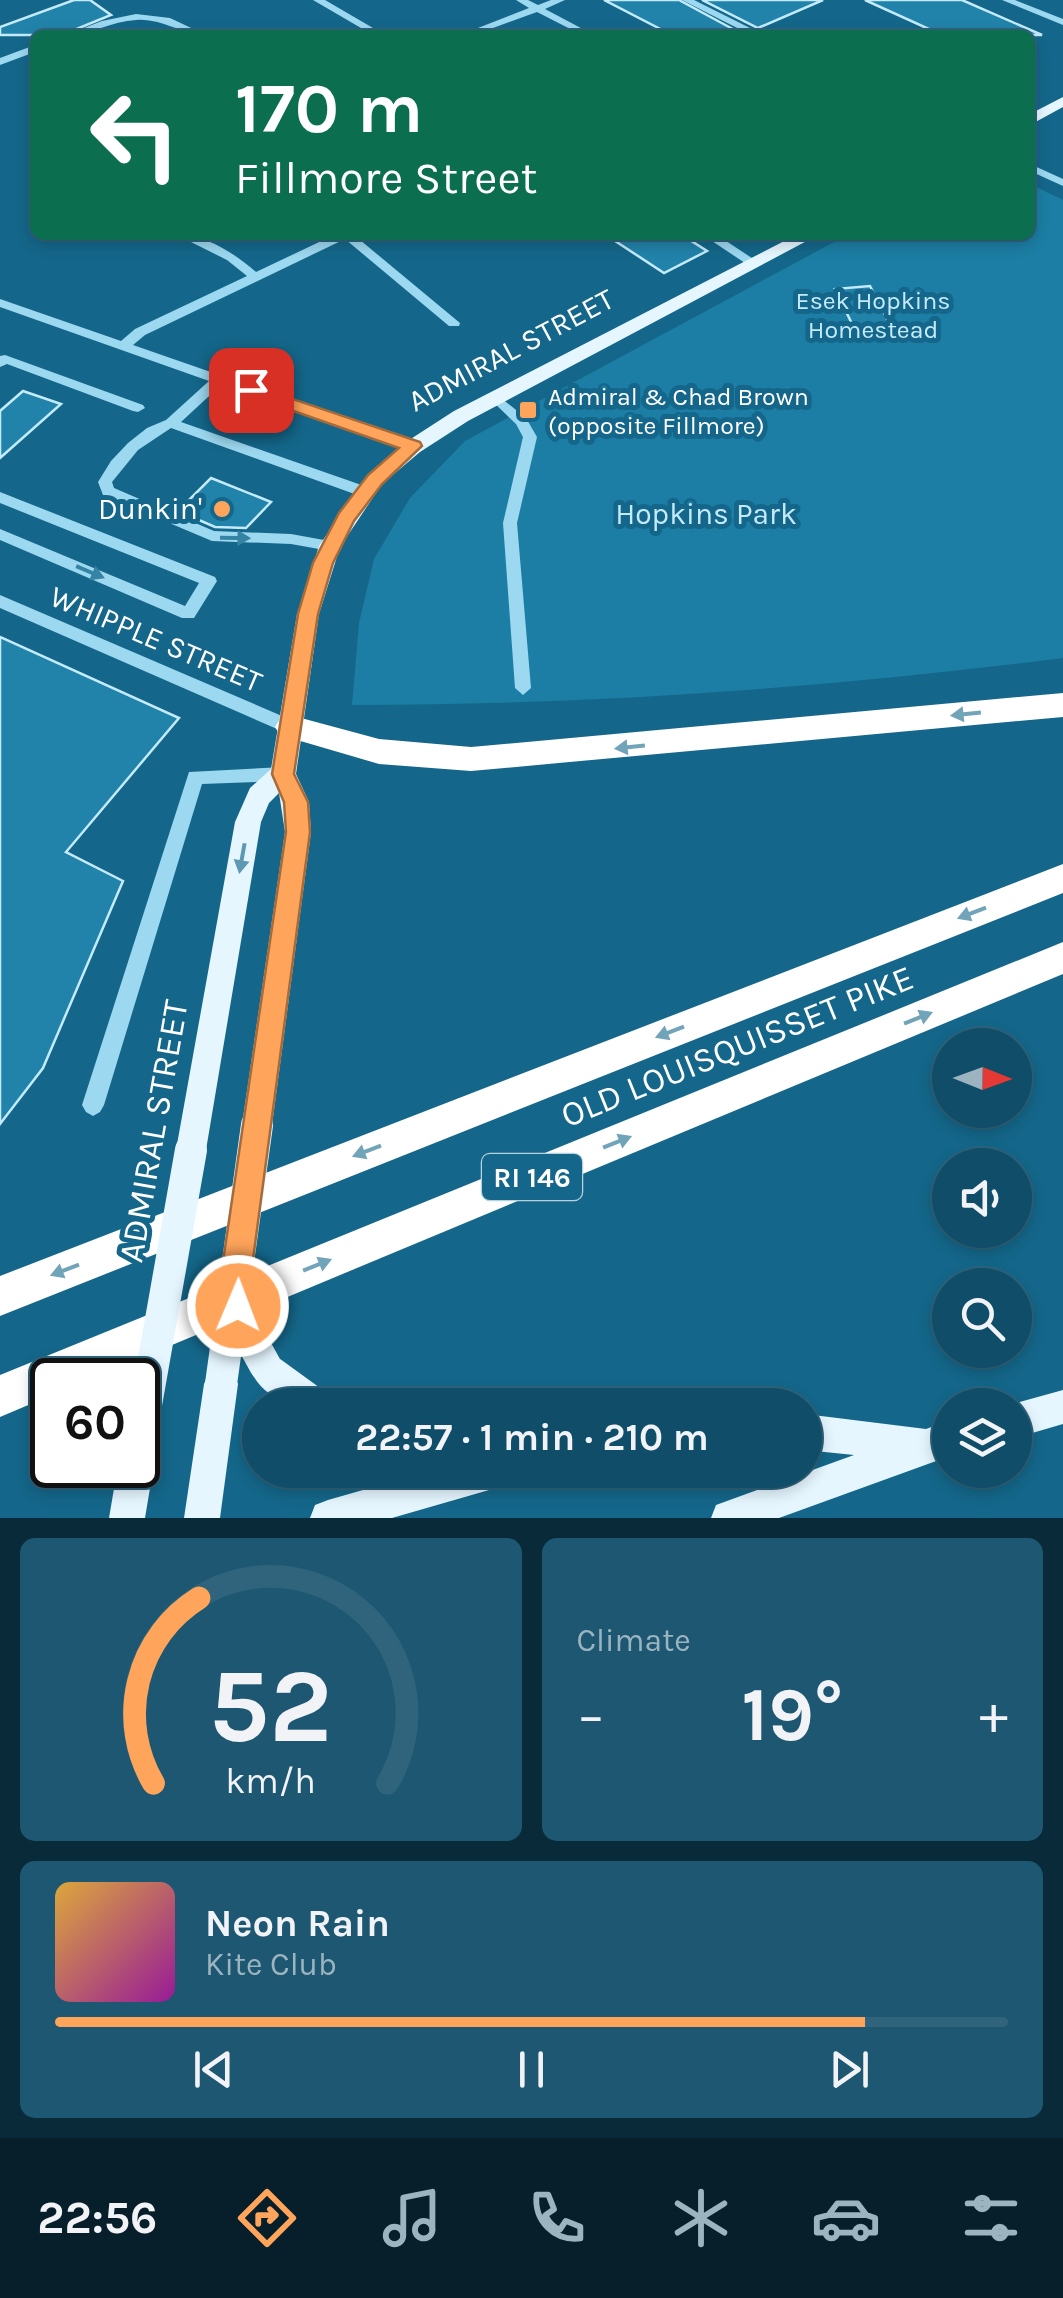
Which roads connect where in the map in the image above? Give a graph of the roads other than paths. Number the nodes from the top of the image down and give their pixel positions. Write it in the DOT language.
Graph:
graph roads {
  1 [pos="318,0"];
  2 [pos="521,0"];
  3 [pos="560,0"];
  4 [pos="687,0"];
  5 [pos="1007,0"];
  6 [pos="538,8"];
  7 [pos="1063,22"];
  8 [pos="86,30"];
  9 [pos="192,30"];
  10 [pos="371,30"];
  11 [pos="478,30"];
  12 [pos="580,30"];
  13 [pos="749,30"];
  14 [pos="30,50"];
  15 [pos="20,54"];
  16 [pos="30,60"];
  17 [pos="0,62"];
  18 [pos="1060,106"];
  19 [pos="1035,118"];
  20 [pos="1035,169"];
  21 [pos="1063,183"];
  22 [pos="194,240"];
  23 [pos="335,240"];
  24 [pos="352,240"];
  25 [pos="717,240"];
  26 [pos="800,240"];
  27 [pos="754,264"];
  28 [pos="255,277"];
  29 [pos="0,303"];
  30 [pos="454,323"];
  31 [pos="123,346"];
  32 [pos="0,363"];
  33 [pos="218,379"];
  34 [pos="496,398"];
  35 [pos="138,408"];
  36 [pos="172,423"];
  37 [pos="413,446"];
  38 [pos="365,492"];
  39 [pos="0,498"];
  40 [pos="0,534"];
  41 [pos="330,546"];
  42 [pos="0,601"];
  43 [pos="523,688"];
  44 [pos="1063,705"];
  45 [pos="290,727"];
  46 [pos="283,774"];
  47 [pos="1063,878"];
  48 [pos="1063,958"];
  49 [pos="94,1105"];
  50 [pos="235,1282"];
  51 [pos="0,1296"];
  52 [pos="154,1358"];
  53 [pos="294,1388"];
  54 [pos="0,1396"];
  55 [pos="1063,1406"];
  56 [pos="1032,1415"];
  57 [pos="822,1433"];
  58 [pos="932,1441"];
  59 [pos="932,1443"];
  60 [pos="132,1488"];
  61 [pos="433,1488"];
  62 [pos="126,1518"];
  63 [pos="202,1518"];
  64 [pos="328,1518"];
  65 [pos="729,1518"];
  1 -- 10 [label="street"];
  2 -- 6 [label="street"];
  3 -- 6 [label="street"];
  4 -- 13 [label="street"];
  5 -- 7 [label="street"];
  6 -- 11 [label="street"];
  6 -- 12 [label="street"];
  8 -- 9 [label="street"];
  14 -- 15 [label="street"];
  15 -- 16 [label="street"];
  15 -- 17 [label="street"];
  18 -- 19 [label="main road"];
  20 -- 21 [label="street"];
  22 -- 28 [label="street"];
  23 -- 28 [label="street"];
  24 -- 30 [label="street"];
  25 -- 27 [label="street"];
  26 -- 27 [label="main road, ADMIRAL STREET"];
  27 -- 34 [label="main road, ADMIRAL STREET"];
  28 -- 31 [label="street"];
  29 -- 31 [label="street"];
  31 -- 33 [label="street"];
  32 -- 35 [label="street"];
  33 -- 36 [label="street"];
  33 -- 37 [label="street"];
  34 -- 37 [label="main road, ADMIRAL STREET"];
  34 -- 43 [label="street"];
  36 -- 38 [label="street"];
  36 -- 41 [label="street, one-way"];
  37 -- 38 [label="main road, ADMIRAL STREET"];
  38 -- 41 [label="main road, ADMIRAL STREET"];
  40 -- 39 [label="street, one-way"];
  41 -- 45 [label="main road, ADMIRAL STREET"];
  42 -- 45 [label="street, WHIPPLE STREET"];
  44 -- 45 [label="highway, one-way"];
  45 -- 46 [label="main road, ADMIRAL STREET"];
  46 -- 49 [label="street"];
  46 -- 50 [label="main road, ADMIRAL STREET, bridge"];
  46 -- 52 [label="main road, ADMIRAL STREET, one-way, bridge"];
  47 -- 51 [label="highway, OLD LOUISQUISSET PIKE / RI 146, one-way"];
  54 -- 48 [label="highway, OLD LOUISQUISSET PIKE / RI 146, one-way"];
  50 -- 53 [label="main road, bridge"];
  50 -- 63 [label="main road, ADMIRAL STREET, bridge"];
  55 -- 56 [label="main road"];
  57 -- 58 [label="main road"];
  59 -- 65 [label="main road"];
  60 -- 62 [label="main road"];
  61 -- 64 [label="main road"];
}
